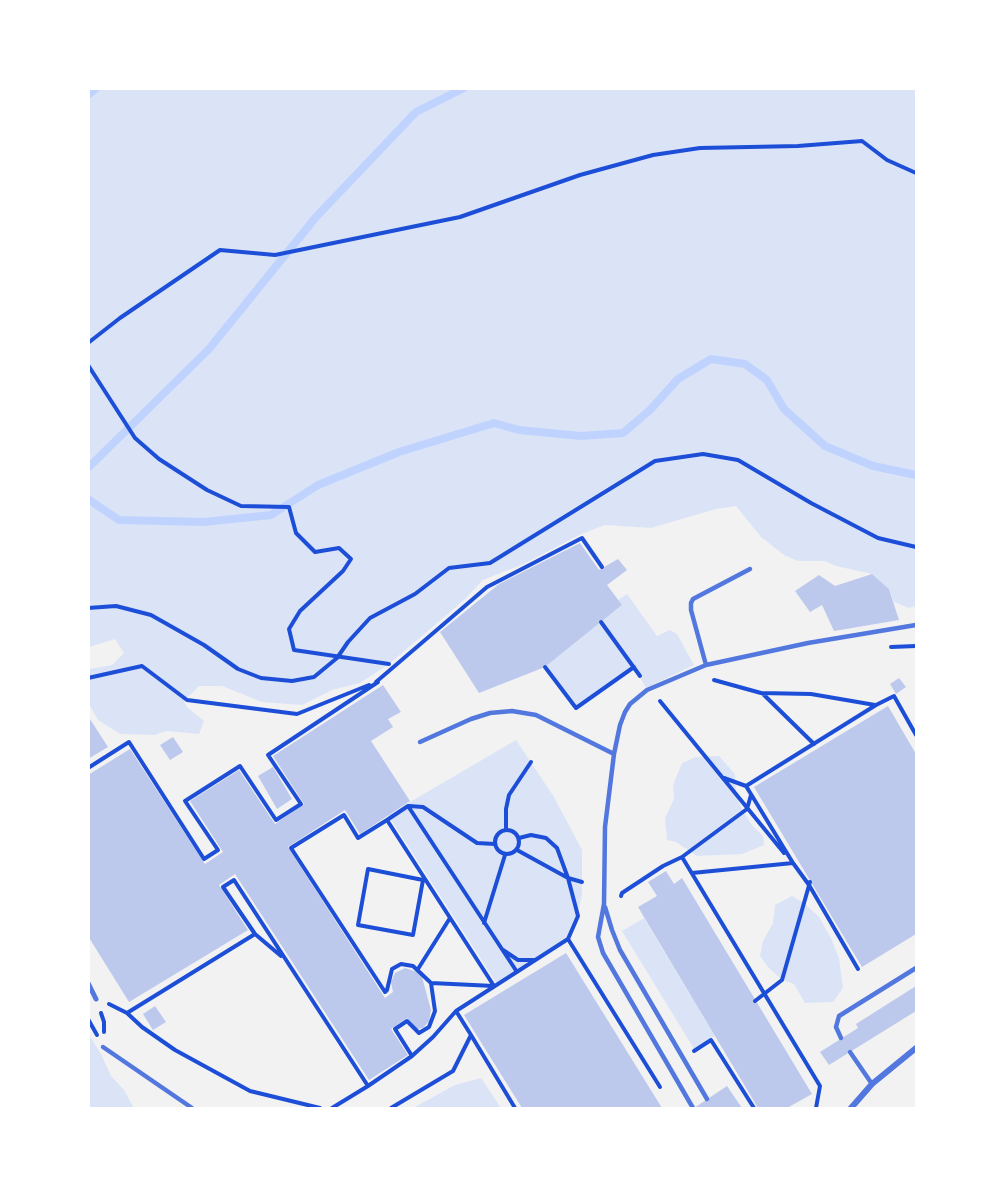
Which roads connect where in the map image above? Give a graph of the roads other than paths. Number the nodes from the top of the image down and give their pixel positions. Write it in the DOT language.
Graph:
graph roads {
  1 [pos="750,569"];
  2 [pos="916,625"];
  3 [pos="706,666"];
  4 [pos="420,742"];
  5 [pos="614,754"];
  6 [pos="604,904"];
  7 [pos="916,968"];
  8 [pos="88,983"];
  9 [pos="88,989"];
  10 [pos="841,1038"];
  11 [pos="103,1047"];
  12 [pos="916,1048"];
  13 [pos="850,1052"];
  14 [pos="872,1084"];
  15 [pos="707,1099"];
  16 [pos="192,1108"];
  17 [pos="693,1108"];
  18 [pos="851,1108"];
  1 -- 3 [label="lane"];
  2 -- 3 [label="lane"];
  3 -- 5 [label="lane"];
  4 -- 5 [label="lane"];
  5 -- 6 [label="lane"];
  6 -- 15 [label="lane"];
  6 -- 17 [label="lane"];
  7 -- 10 [label="lane"];
  8 -- 9 [label="street"];
  11 -- 16 [label="lane"];
  12 -- 14 [label="street"];
  13 -- 14 [label="lane"];
  14 -- 18 [label="street"];
}
